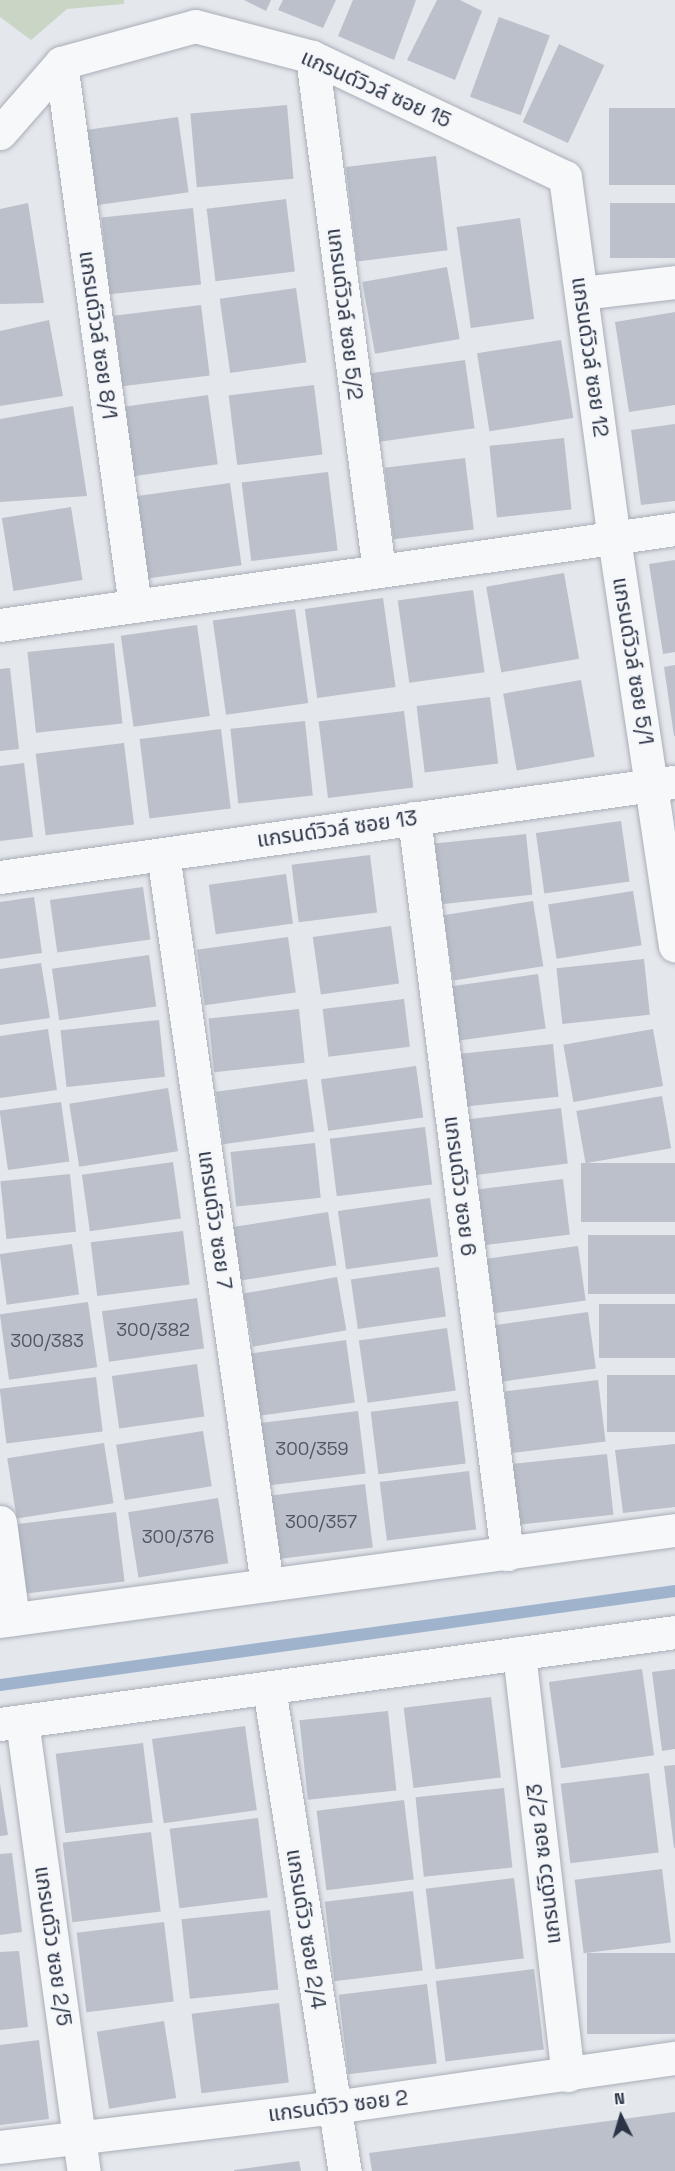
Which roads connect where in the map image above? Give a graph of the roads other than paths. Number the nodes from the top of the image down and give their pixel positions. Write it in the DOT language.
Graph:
graph roads {
  1 [pos="312,57"];
  2 [pos="61,63"];
  3 [pos="0,133"];
  4 [pos="566,177"];
  5 [pos="675,282"];
  6 [pos="582,293"];
  7 [pos="675,529"];
  8 [pos="614,538"];
  9 [pos="379,571"];
  10 [pos="135,606"];
  11 [pos="0,625"];
  12 [pos="664,783"];
  13 [pos="414,818"];
  14 [pos="163,854"];
  15 [pos="0,878"];
  16 [pos="675,945"];
  17 [pos="0,1522"];
  18 [pos="675,1530"];
  19 [pos="507,1554"];
  20 [pos="267,1586"];
  21 [pos="7,1620"];
  22 [pos="675,1632"];
  23 [pos="519,1653"];
  24 [pos="269,1688"];
  25 [pos="11,1722"];
  26 [pos="675,2058"];
  27 [pos="568,2074"];
  28 [pos="334,2107"];
  29 [pos="79,2137"];
  30 [pos="0,2147"];
  31 [pos="84,2171"];
  32 [pos="345,2171"];
  1 -- 2 [label="street, แกรนด์วิวล์ ซอย 15"];
  1 -- 4 [label="street, แกรนด์วิวล์ ซอย 15"];
  1 -- 9 [label="street, แกรนด์วิวล์ ซอย 5/2"];
  2 -- 3 [label="street"];
  2 -- 10 [label="street, แกรนด์วิวล์ ซอย 8/1"];
  4 -- 6 [label="street, แกรนด์วิวล์ ซอย 12"];
  5 -- 6 [label="street"];
  6 -- 8 [label="street, แกรนด์วิวล์ ซอย 12"];
  7 -- 8 [label="street"];
  8 -- 9 [label="street"];
  8 -- 12 [label="street, แกรนด์วิวล์ ซอย 5/1"];
  9 -- 10 [label="street"];
  10 -- 11 [label="street"];
  12 -- 13 [label="street, แกรนด์วิวล์ ซอย 13"];
  12 -- 16 [label="street, แกรนด์วิวล์ ซอย 5/1"];
  13 -- 14 [label="street, แกรนด์วิวล์ ซอย 13"];
  13 -- 19 [label="street, แกรนด์วิว ซอย 6"];
  14 -- 15 [label="street, แกรนด์วิวล์ ซอย 13"];
  14 -- 20 [label="street, แกรนด์วิว ซอย 7"];
  17 -- 21 [label="street"];
  18 -- 19 [label="street"];
  19 -- 20 [label="street"];
  20 -- 21 [label="street"];
  22 -- 23 [label="street"];
  23 -- 24 [label="street"];
  23 -- 27 [label="street, แกรนด์วิว ซอย 2/3"];
  24 -- 25 [label="street"];
  24 -- 28 [label="street, แกรนด์วิว ซอย 2/4"];
  25 -- 29 [label="street, แกรนด์วิว ซอย 2/5"];
  26 -- 27 [label="street, แกรนด์วิว ซอย 2"];
  27 -- 28 [label="street, แกรนด์วิว ซอย 2"];
  28 -- 29 [label="street, แกรนด์วิว ซอย 2"];
  28 -- 32 [label="street, แกรนด์วิว ซอย 2/4"];
  29 -- 30 [label="street, แกรนด์วิว ซอย 2"];
  29 -- 31 [label="street, แกรนด์วิว ซอย 2/5"];
}
